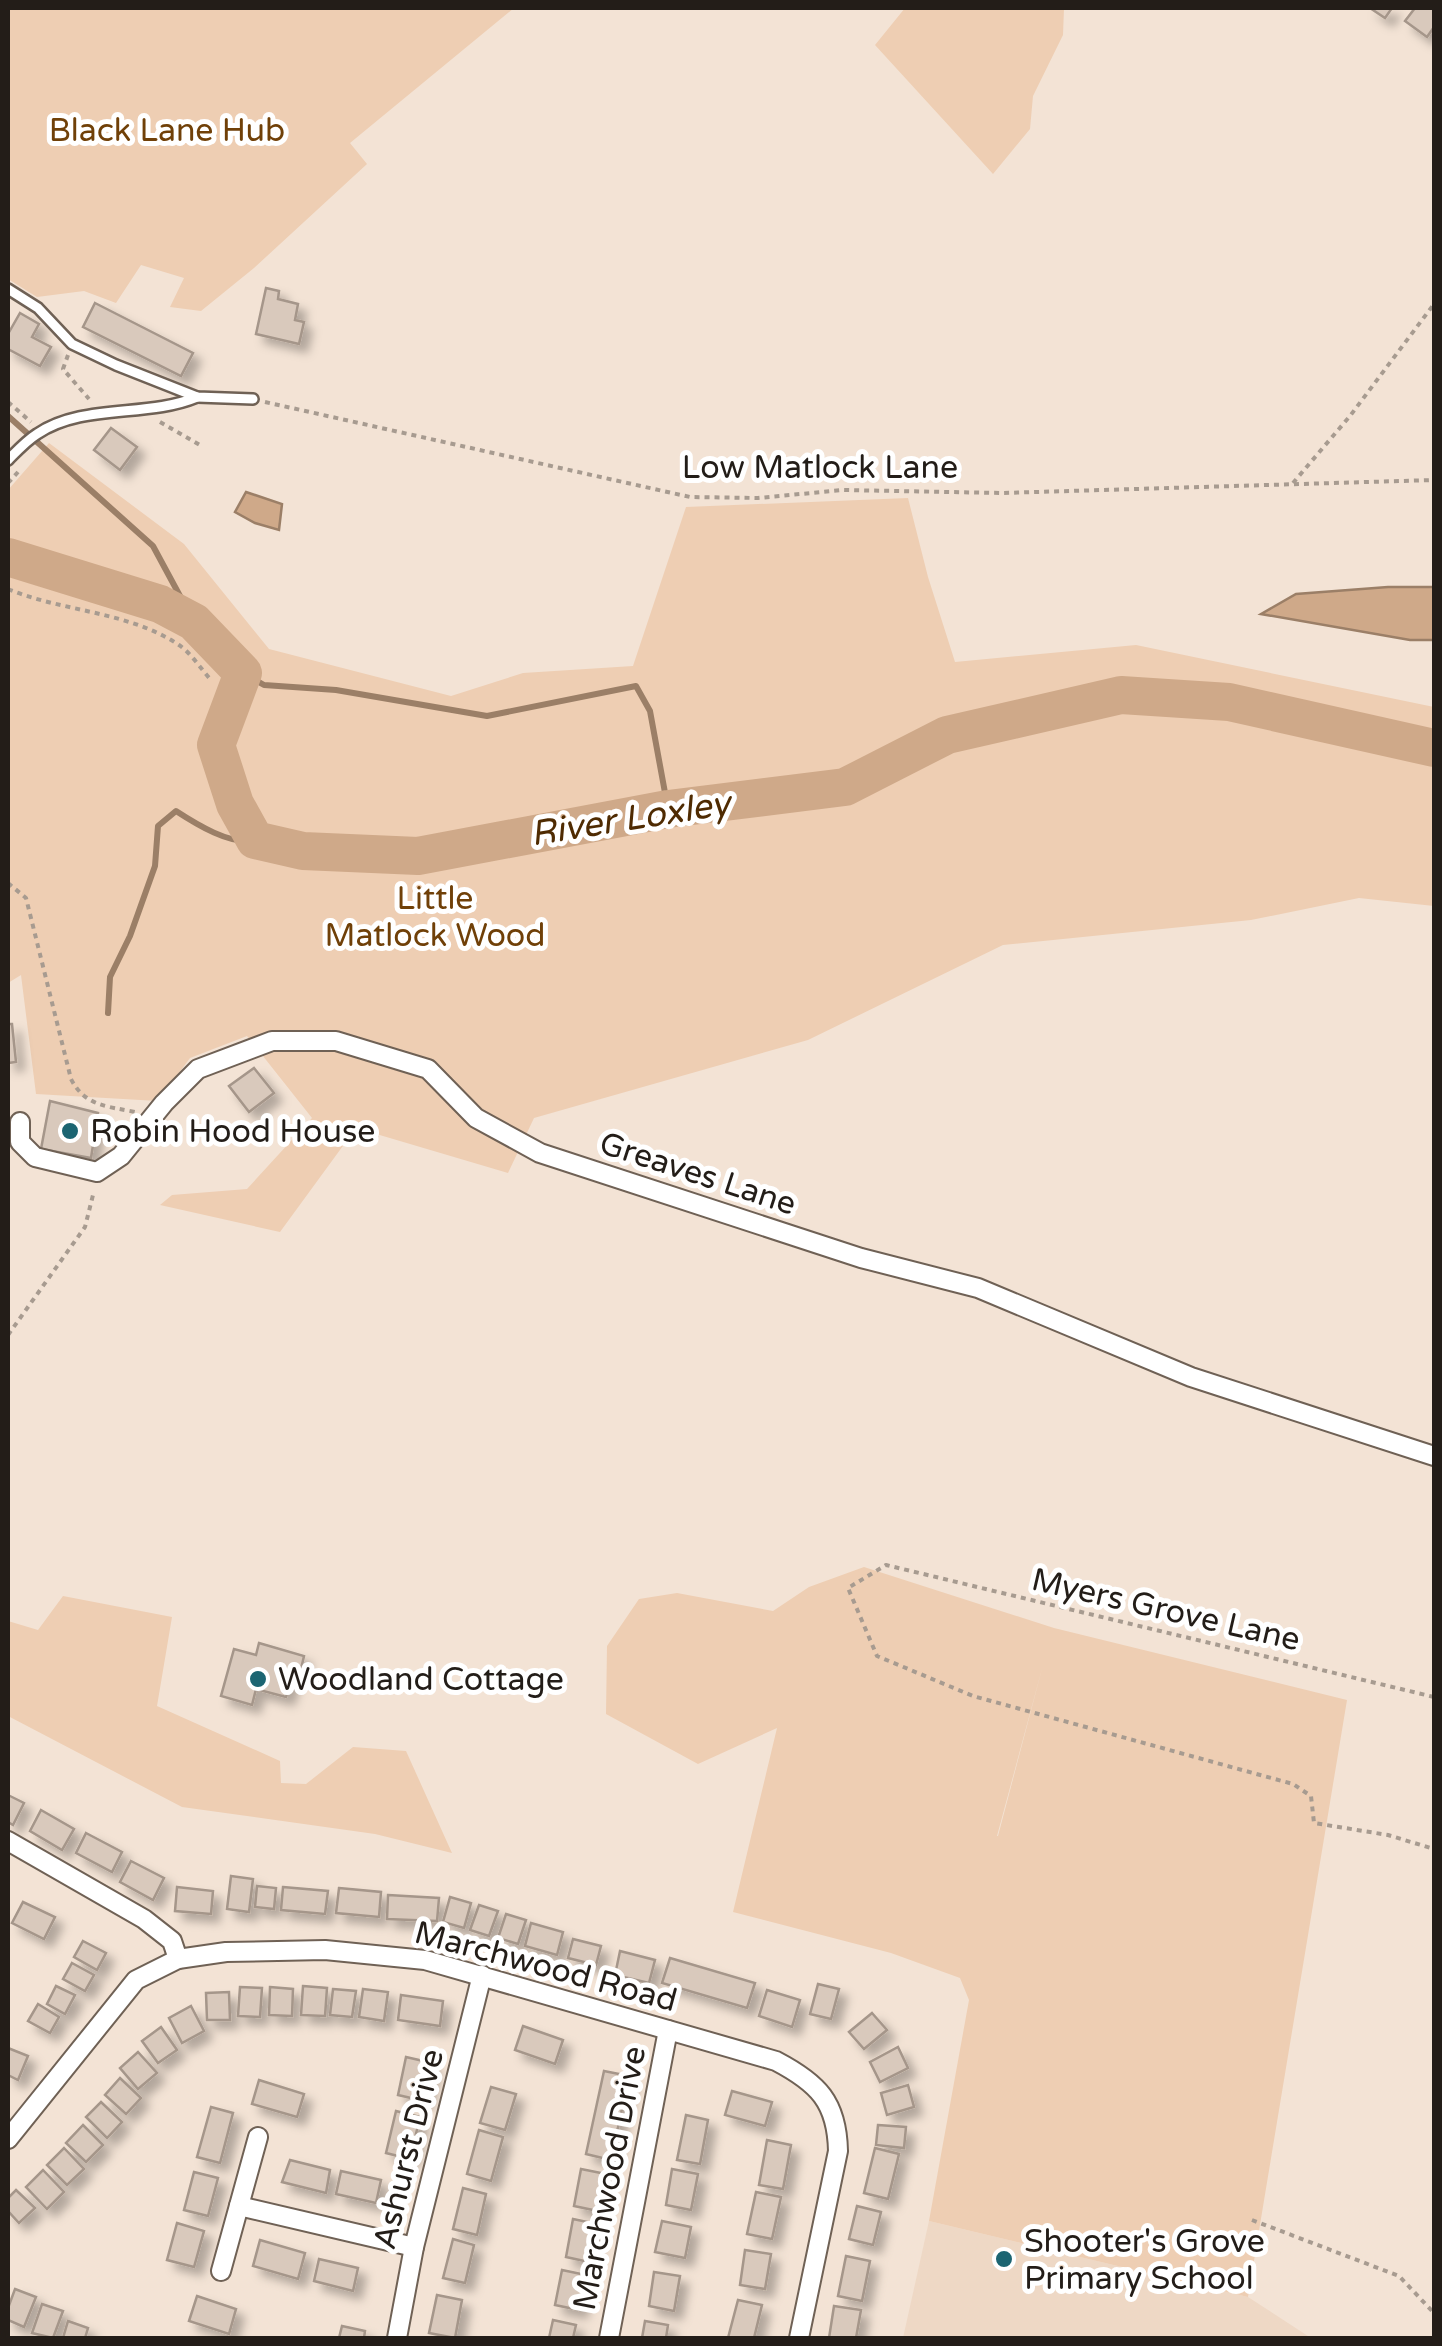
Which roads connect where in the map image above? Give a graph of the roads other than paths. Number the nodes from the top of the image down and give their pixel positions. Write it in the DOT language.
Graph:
graph roads {
  1 [pos="8,289"];
  2 [pos="196,396"];
  3 [pos="253,399"];
  4 [pos="8,460"];
  5 [pos="20,1122"];
  6 [pos="1434,1456"];
  7 [pos="8,1841"];
  8 [pos="178,1959"];
  9 [pos="482,1974"];
  10 [pos="668,2030"];
  11 [pos="10,2133"];
  12 [pos="258,2137"];
  13 [pos="239,2206"];
  14 [pos="414,2247"];
  15 [pos="222,2271"];
  16 [pos="397,2338"];
  17 [pos="608,2338"];
  18 [pos="800,2338"];
  1 -- 2 [label="lane"];
  2 -- 3 [label="lane"];
  2 -- 4 [label="lane"];
  5 -- 6 [label="street, Greaves Lane"];
  7 -- 8 [label="street"];
  8 -- 9 [label="street, Marchwood Road"];
  8 -- 11 [label="street, Marchwood Road"];
  9 -- 10 [label="street, Marchwood Road"];
  9 -- 14 [label="street, Ashurst Drive"];
  10 -- 17 [label="street, Marchwood Drive"];
  10 -- 18 [label="street, Marchwood Road"];
  12 -- 13 [label="street"];
  13 -- 14 [label="street"];
  13 -- 15 [label="street"];
  14 -- 16 [label="street, Ashurst Drive"];
}
